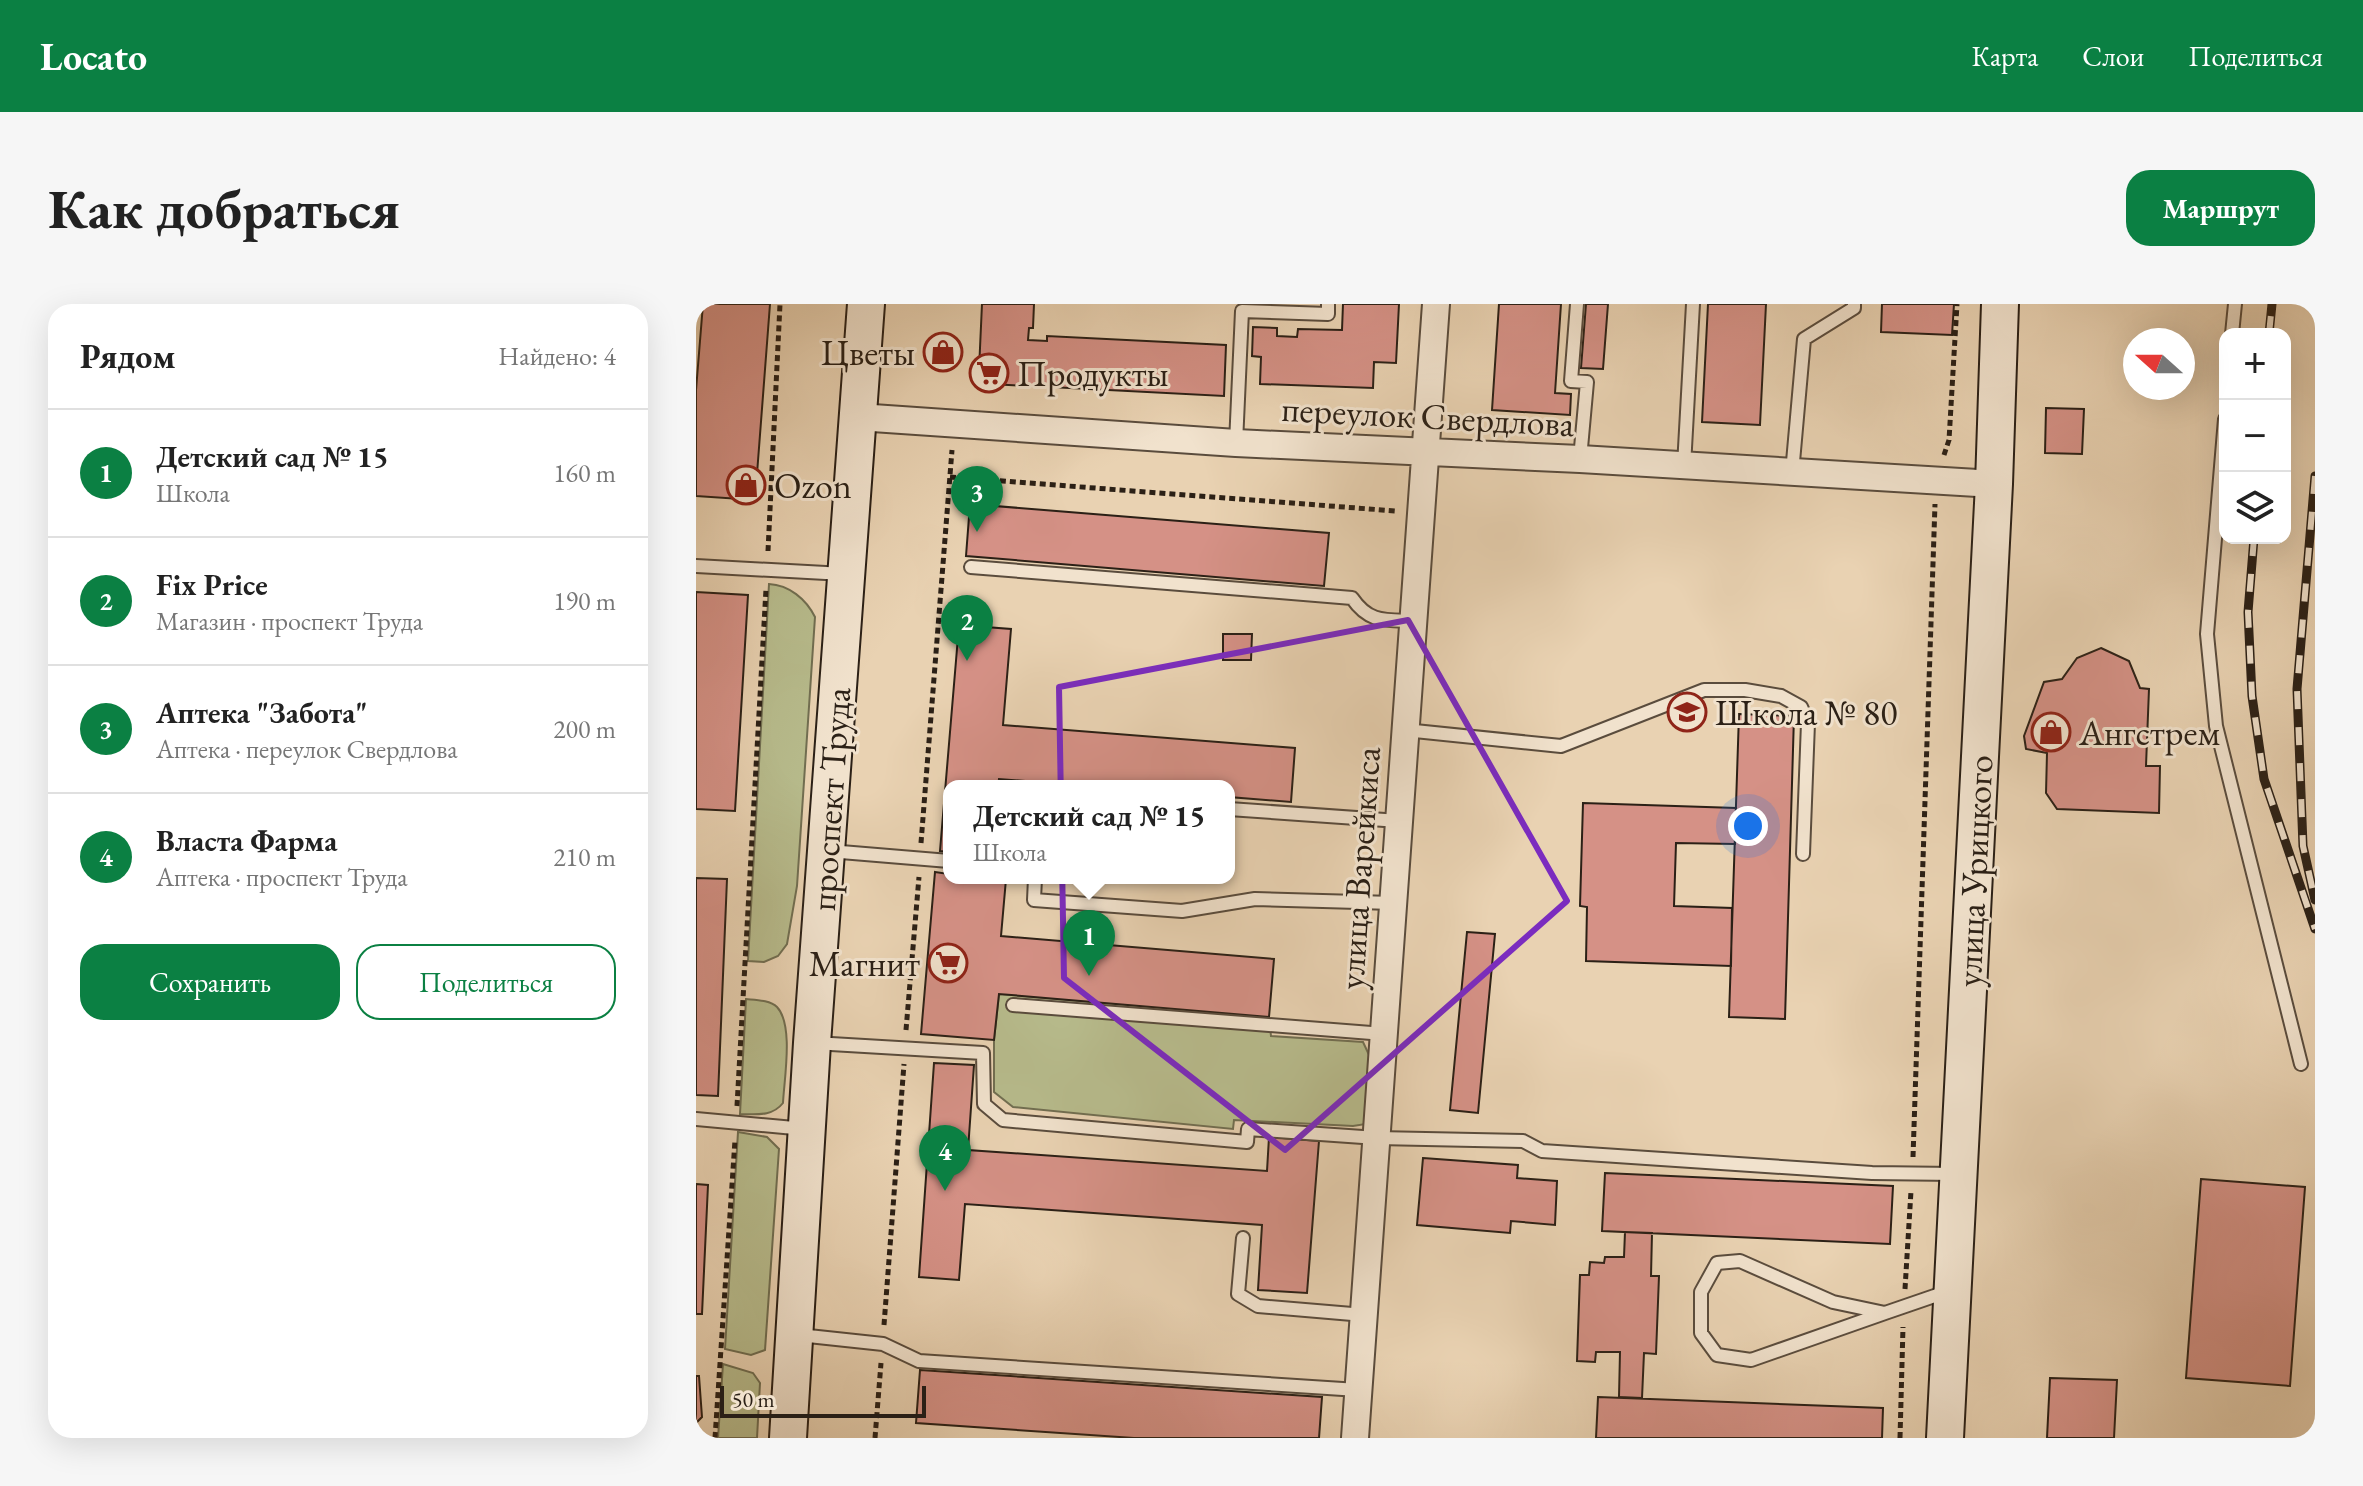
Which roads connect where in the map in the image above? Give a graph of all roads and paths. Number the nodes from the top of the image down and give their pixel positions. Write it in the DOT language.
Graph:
graph roads {
  1 [pos="780,304"];
  2 [pos="866,304"];
  3 [pos="1328,304"];
  4 [pos="1436,304"];
  5 [pos="1577,304"];
  6 [pos="1693,304"];
  7 [pos="1854,304"];
  8 [pos="1957,304"];
  9 [pos="2000,304"];
  10 [pos="2235,304"];
  11 [pos="2233,328"];
  12 [pos="858,417"];
  13 [pos="955,424"];
  14 [pos="1236,443"];
  15 [pos="1425,451"];
  16 [pos="1580,459"];
  17 [pos="1684,466"];
  18 [pos="2221,472"];
  19 [pos="1792,473"];
  20 [pos="950,477"];
  21 [pos="1936,481"];
  22 [pos="1994,484"];
  23 [pos="1420,513"];
  24 [pos="696,566"];
  25 [pos="971,567"];
  26 [pos="767,570"];
  27 [pos="847,574"];
  28 [pos="1413,621"];
  29 [pos="1405,730"];
  30 [pos="1235,809"];
  31 [pos="1399,821"];
  32 [pos="826,851"];
  33 [pos="1803,854"];
  34 [pos="920,859"];
  35 [pos="943,861"];
  36 [pos="1035,884"];
  37 [pos="1393,903"];
  38 [pos="1013,1005"];
  39 [pos="1384,1034"];
  40 [pos="812,1043"];
  41 [pos="905,1047"];
  42 [pos="2301,1064"];
  43 [pos="696,1119"];
  44 [pos="736,1123"];
  45 [pos="808,1130"];
  46 [pos="1377,1138"];
  47 [pos="1913,1172"];
  48 [pos="1958,1174"];
  49 [pos="1243,1238"];
  50 [pos="1952,1290"];
  51 [pos="1904,1307"];
  52 [pos="1885,1313"];
  53 [pos="1364,1315"];
  54 [pos="795,1335"];
  55 [pos="883,1344"];
  56 [pos="1358,1390"];
  57 [pos="715,1438"];
  58 [pos="788,1438"];
  59 [pos="875,1438"];
  60 [pos="1355,1438"];
  61 [pos="1900,1438"];
  62 [pos="1945,1438"];
  1 -- 26 [label="path"];
  2 -- 12 [label="main road, проспект Труда"];
  3 -- 14 [label="lane"];
  4 -- 15 [label="street, улица Варейкиса"];
  5 -- 16 [label="lane"];
  6 -- 17 [label="lane"];
  7 -- 19 [label="lane"];
  8 -- 21 [label="path"];
  9 -- 22 [label="main road, улица Урицкого"];
  10 -- 11 [label="lane"];
  12 -- 13 [label="street, переулок Свердлова"];
  12 -- 27 [label="main road, проспект Труда"];
  13 -- 14 [label="street, переулок Свердлова"];
  13 -- 20 [label="path"];
  14 -- 15 [label="street, переулок Свердлова"];
  15 -- 16 [label="street, переулок Свердлова"];
  15 -- 23 [label="street, улица Варейкиса"];
  16 -- 17 [label="street, переулок Свердлова"];
  17 -- 19 [label="street, переулок Свердлова"];
  18 -- 42 [label="lane"];
  19 -- 21 [label="street, переулок Свердлова"];
  20 -- 23 [label="path"];
  20 -- 34 [label="path"];
  21 -- 22 [label="street, переулок Свердлова"];
  21 -- 47 [label="path"];
  22 -- 48 [label="main road, улица Урицкого"];
  23 -- 28 [label="street, улица Варейкиса"];
  24 -- 26 [label="lane"];
  25 -- 28 [label="lane"];
  26 -- 27 [label="lane"];
  26 -- 44 [label="path"];
  27 -- 32 [label="main road, проспект Труда"];
  28 -- 29 [label="street, улица Варейкиса"];
  29 -- 31 [label="street, улица Варейкиса"];
  29 -- 33 [label="lane"];
  30 -- 31 [label="lane"];
  31 -- 37 [label="street, улица Варейкиса"];
  32 -- 34 [label="lane"];
  32 -- 40 [label="main road, проспект Труда"];
  34 -- 35 [label="lane"];
  34 -- 41 [label="path"];
  36 -- 37 [label="lane"];
  37 -- 39 [label="street, улица Варейкиса"];
  38 -- 39 [label="lane"];
  39 -- 46 [label="street, улица Варейкиса"];
  40 -- 41 [label="lane"];
  40 -- 45 [label="main road, проспект Труда"];
  41 -- 46 [label="lane"];
  41 -- 55 [label="path"];
  43 -- 44 [label="lane"];
  44 -- 45 [label="lane"];
  44 -- 57 [label="path"];
  45 -- 54 [label="main road, проспект Труда"];
  46 -- 47 [label="lane"];
  46 -- 53 [label="street, улица Варейкиса"];
  47 -- 48 [label="lane"];
  47 -- 51 [label="path"];
  48 -- 50 [label="main road, улица Урицкого"];
  49 -- 53 [label="lane"];
  50 -- 51 [label="lane"];
  50 -- 62 [label="main road, улица Урицкого"];
  51 -- 52 [label="lane"];
  51 -- 61 [label="path"];
  52 -- 52 [label="lane"];
  53 -- 56 [label="street, улица Варейкиса"];
  54 -- 55 [label="lane"];
  54 -- 58 [label="main road, проспект Труда"];
  55 -- 56 [label="lane"];
  55 -- 59 [label="path"];
  56 -- 60 [label="street, улица Варейкиса"];
}
